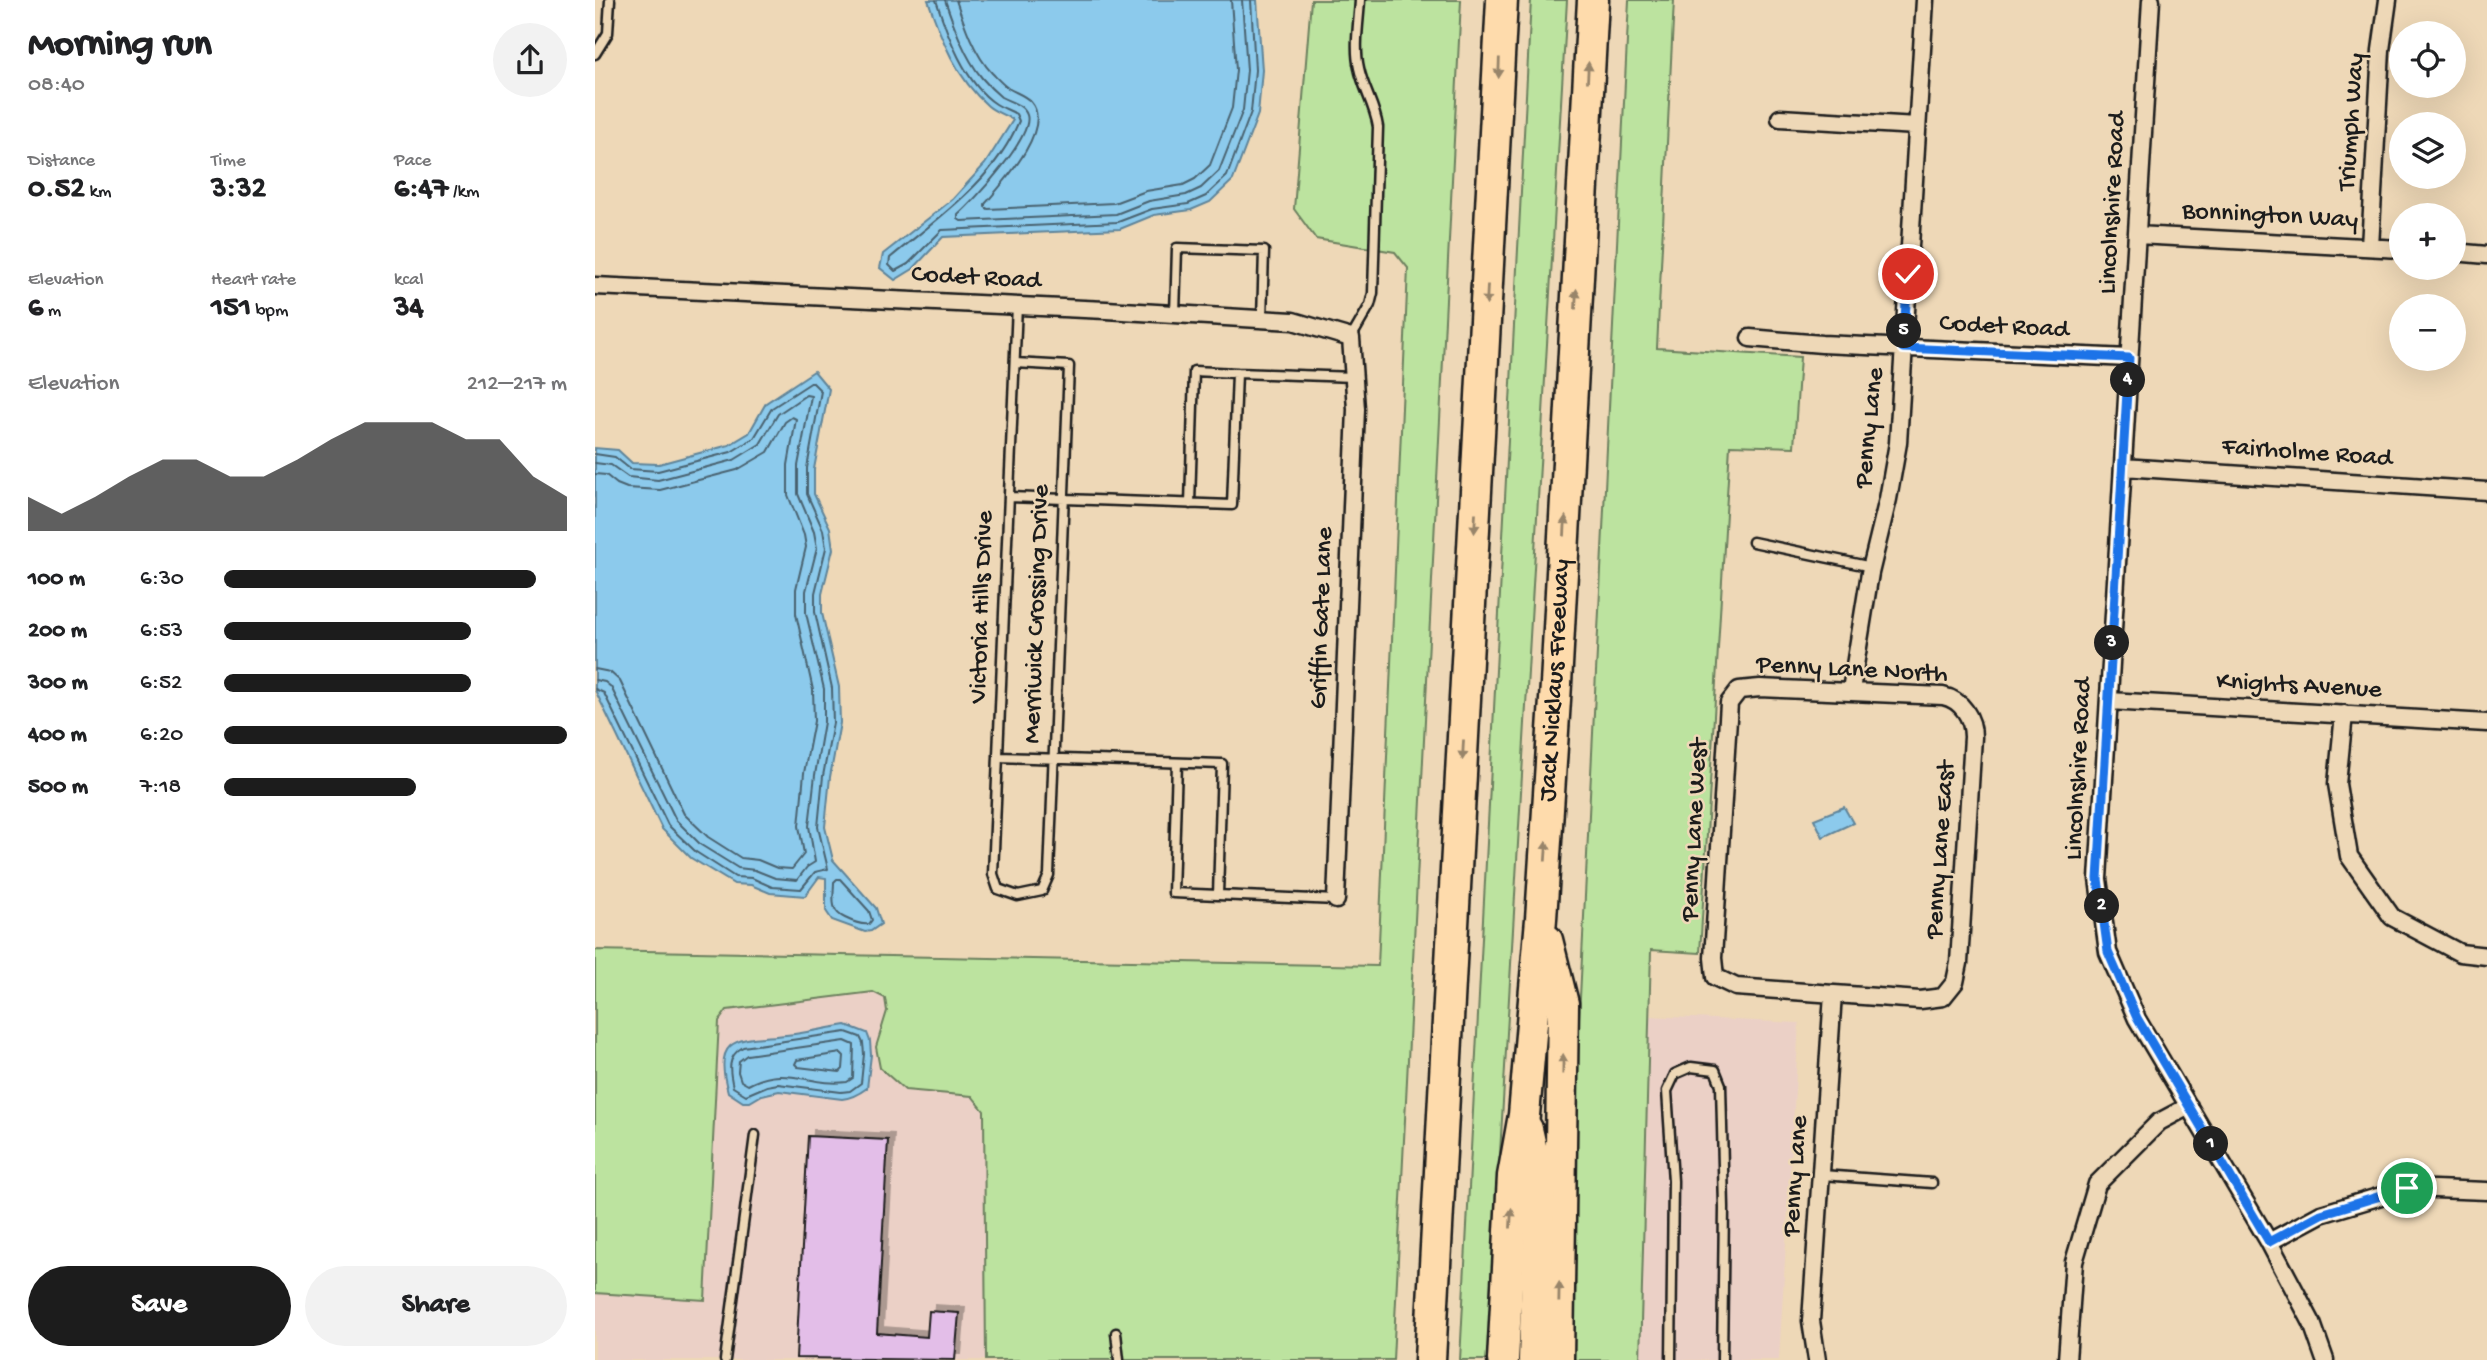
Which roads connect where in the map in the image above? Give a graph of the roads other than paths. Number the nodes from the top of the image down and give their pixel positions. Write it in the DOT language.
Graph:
graph roads {
  1 [pos="610,0"];
  2 [pos="1360,0"];
  3 [pos="1502,0"];
  4 [pos="1593,0"];
  5 [pos="1925,0"];
  6 [pos="2151,0"];
  7 [pos="2388,0"];
  8 [pos="595,54"];
  9 [pos="1780,118"];
  10 [pos="1917,126"];
  11 [pos="2137,234"];
  12 [pos="2370,247"];
  13 [pos="2389,248"];
  14 [pos="2466,254"];
  15 [pos="2487,255"];
  16 [pos="595,286"];
  17 [pos="1017,305"];
  18 [pos="1175,314"];
  19 [pos="1262,319"];
  20 [pos="1351,338"];
  21 [pos="1750,338"];
  22 [pos="1903,348"];
  23 [pos="2129,358"];
  24 [pos="1015,363"];
  25 [pos="1237,373"];
  26 [pos="1354,377"];
  27 [pos="2123,467"];
  28 [pos="2487,491"];
  29 [pos="1009,497"];
  30 [pos="1064,499"];
  31 [pos="1190,503"];
  32 [pos="1753,542"];
  33 [pos="1872,568"];
  34 [pos="1739,690"];
  35 [pos="1851,690"];
  36 [pos="2109,701"];
  37 [pos="1961,704"];
  38 [pos="2344,714"];
  39 [pos="2487,723"];
  40 [pos="998,757"];
  41 [pos="1053,758"];
  42 [pos="1177,763"];
  43 [pos="1218,895"];
  44 [pos="1018,896"];
  45 [pos="1336,900"];
  46 [pos="1541,919"];
  47 [pos="2487,956"];
  48 [pos="1833,994"];
  49 [pos="2189,1105"];
  50 [pos="1524,1115"];
  51 [pos="755,1135"];
  52 [pos="1822,1175"];
  53 [pos="1932,1183"];
  54 [pos="2487,1191"];
  55 [pos="2269,1242"];
  56 [pos="1116,1333"];
  57 [pos="725,1360"];
  58 [pos="1119,1360"];
  59 [pos="1430,1360"];
  60 [pos="1503,1360"];
  61 [pos="1534,1360"];
  62 [pos="1558,1360"];
  63 [pos="1671,1360"];
  64 [pos="1722,1360"];
  65 [pos="1817,1360"];
  66 [pos="2067,1360"];
  67 [pos="2325,1360"];
  1 -- 8 [label="lane"];
  2 -- 20 [label="lane"];
  3 -- 59 [label="highway, one-way"];
  46 -- 4 [label="highway, Jack Nicklaus Freeway, one-way"];
  5 -- 10 [label="street, Penny Lane"];
  6 -- 11 [label="street, Lincolnshire Road"];
  7 -- 12 [label="street, Triumph Way"];
  9 -- 10 [label="street"];
  10 -- 22 [label="street, Penny Lane"];
  11 -- 12 [label="street, Bonnington Way"];
  11 -- 23 [label="street, Lincolnshire Road"];
  12 -- 13 [label="street, Bonnington Way"];
  14 -- 15 [label="street"];
  16 -- 17 [label="street, Codet Road"];
  17 -- 18 [label="street, Codet Road"];
  17 -- 24 [label="lane, Victoria Hills Drive"];
  18 -- 19 [label="street, Codet Road"];
  18 -- 19 [label="lane"];
  19 -- 20 [label="street, Codet Road"];
  20 -- 26 [label="street, Griffin Gate Lane"];
  21 -- 22 [label="street, Codet Road"];
  22 -- 23 [label="street, Codet Road"];
  22 -- 33 [label="street, Penny Lane"];
  23 -- 27 [label="street, Lincolnshire Road"];
  24 -- 29 [label="lane, Victoria Hills Drive"];
  24 -- 30 [label="lane, Merriwick Crossing Drive"];
  25 -- 26 [label="lane"];
  25 -- 31 [label="lane"];
  25 -- 31 [label="lane"];
  26 -- 45 [label="street, Griffin Gate Lane"];
  27 -- 28 [label="street, Fairholme Road"];
  27 -- 36 [label="street, Lincolnshire Road"];
  29 -- 30 [label="lane"];
  29 -- 40 [label="lane, Victoria Hills Drive"];
  30 -- 31 [label="lane"];
  30 -- 41 [label="lane, Merriwick Crossing Drive"];
  32 -- 33 [label="lane"];
  33 -- 35 [label="street, Penny Lane"];
  34 -- 35 [label="street, Penny Lane North"];
  34 -- 48 [label="street, Penny Lane West"];
  35 -- 37 [label="street, Penny Lane North"];
  36 -- 38 [label="street, Knights Avenue"];
  36 -- 49 [label="street, Lincolnshire Road"];
  37 -- 48 [label="street, Penny Lane East"];
  38 -- 39 [label="street, Knights Avenue"];
  38 -- 47 [label="street"];
  40 -- 41 [label="lane"];
  40 -- 44 [label="lane, Victoria Hills Drive"];
  41 -- 42 [label="lane"];
  41 -- 44 [label="lane, Merriwick Crossing Drive"];
  42 -- 43 [label="lane"];
  42 -- 43 [label="lane"];
  43 -- 45 [label="lane"];
  46 -- 50 [label="highway, Jack Nicklaus Freeway"];
  62 -- 46 [label="highway, one-way"];
  48 -- 52 [label="street, Penny Lane"];
  49 -- 55 [label="street, Lincolnshire Road"];
  49 -- 66 [label="street"];
  60 -- 50 [label="highway, Jack Nicklaus Freeway, one-way"];
  50 -- 61 [label="highway"];
  51 -- 57 [label="lane"];
  52 -- 53 [label="lane"];
  52 -- 65 [label="street, Penny Lane"];
  54 -- 55 [label="street"];
  55 -- 67 [label="street, Lincolnshire Road"];
  56 -- 58 [label="lane"];
  63 -- 64 [label="lane"];
}
